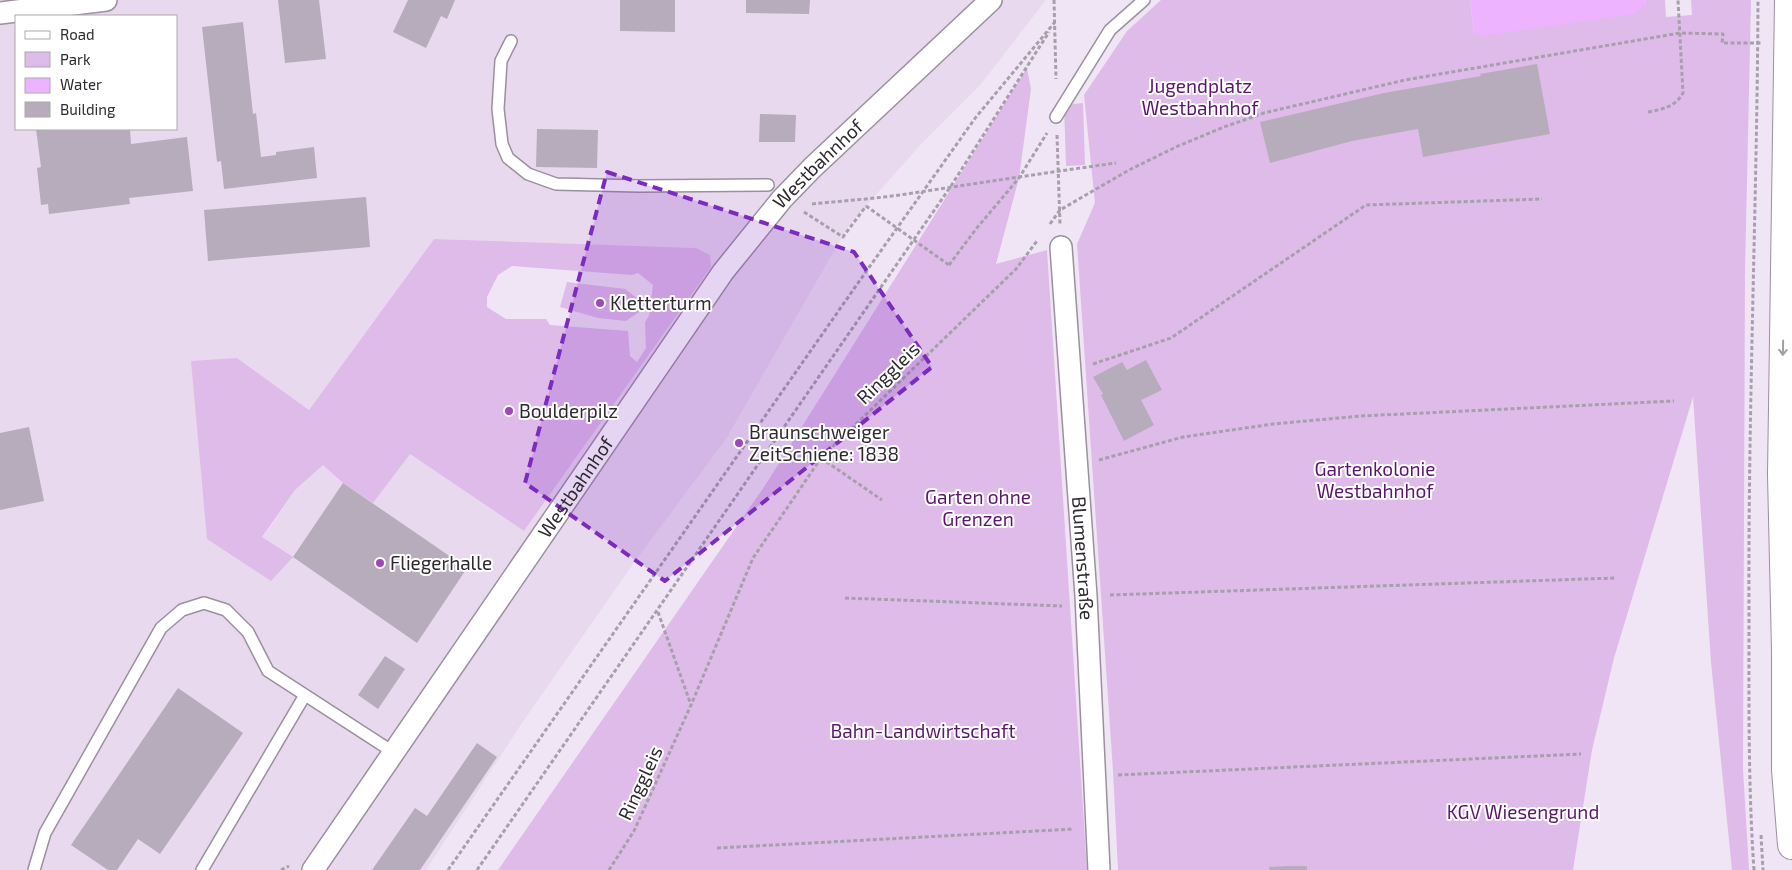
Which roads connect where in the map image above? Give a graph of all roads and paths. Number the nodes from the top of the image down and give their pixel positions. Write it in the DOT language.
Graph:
graph roads {
  1 [pos="106,0"];
  2 [pos="992,0"];
  3 [pos="1054,0"];
  4 [pos="1144,0"];
  5 [pos="1678,0"];
  6 [pos="1758,0"];
  7 [pos="1789,0"];
  8 [pos="0,13"];
  9 [pos="1055,22"];
  10 [pos="1680,33"];
  11 [pos="511,41"];
  12 [pos="1767,42"];
  13 [pos="1758,43"];
  14 [pos="1648,112"];
  15 [pos="1056,118"];
  16 [pos="1116,163"];
  17 [pos="1018,178"];
  18 [pos="951,186"];
  19 [pos="924,191"];
  20 [pos="781,197"];
  21 [pos="1542,199"];
  22 [pos="1049,225"];
  23 [pos="1038,240"];
  24 [pos="1061,247"];
  25 [pos="1070,372"];
  26 [pos="1674,401"];
  27 [pos="821,458"];
  28 [pos="1077,466"];
  29 [pos="882,500"];
  30 [pos="1788,538"];
  31 [pos="1616,578"];
  32 [pos="845,598"];
  33 [pos="1087,602"];
  34 [pos="657,612"];
  35 [pos="1749,660"];
  36 [pos="1754,660"];
  37 [pos="304,695"];
  38 [pos="691,705"];
  39 [pos="393,752"];
  40 [pos="1582,754"];
  41 [pos="1095,775"];
  42 [pos="1097,827"];
  43 [pos="1792,846"];
  44 [pos="717,848"];
  45 [pos="34,870"];
  46 [pos="202,870"];
  47 [pos="313,870"];
  48 [pos="448,870"];
  49 [pos="477,870"];
  50 [pos="609,870"];
  51 [pos="1099,870"];
  52 [pos="1754,870"];
  1 -- 8 [label="street"];
  2 -- 20 [label="street, Westbahnhof"];
  3 -- 9 [label="path"];
  4 -- 15 [label="lane"];
  5 -- 10 [label="path"];
  6 -- 13 [label="path"];
  7 -- 30 [label="main road, one-way"];
  9 -- 18 [label="path"];
  9 -- 19 [label="path"];
  10 -- 13 [label="path"];
  10 -- 14 [label="path"];
  10 -- 22 [label="path"];
  11 -- 20 [label="lane"];
  12 -- 13 [label="path"];
  13 -- 35 [label="path"];
  15 -- 17 [label="path"];
  16 -- 17 [label="path"];
  17 -- 18 [label="path"];
  17 -- 20 [label="path, bridge"];
  18 -- 19 [label="path"];
  18 -- 34 [label="path"];
  19 -- 20 [label="path"];
  19 -- 48 [label="path"];
  20 -- 39 [label="street, Westbahnhof"];
  21 -- 25 [label="path"];
  23 -- 27 [label="path, Ringgleis"];
  24 -- 25 [label="street, Blumenstraße"];
  25 -- 28 [label="street, Blumenstraße"];
  26 -- 28 [label="path"];
  27 -- 29 [label="path"];
  27 -- 38 [label="path, Ringgleis"];
  28 -- 33 [label="street, Blumenstraße"];
  30 -- 43 [label="main road"];
  31 -- 33 [label="path"];
  32 -- 33 [label="path"];
  33 -- 41 [label="street, Blumenstraße"];
  34 -- 38 [label="path"];
  34 -- 49 [label="path"];
  35 -- 36 [label="path"];
  35 -- 52 [label="path"];
  37 -- 39 [label="lane"];
  37 -- 45 [label="lane"];
  37 -- 46 [label="lane"];
  38 -- 50 [label="path, Ringgleis"];
  39 -- 47 [label="street, Westbahnhof"];
  40 -- 41 [label="path"];
  41 -- 42 [label="street, Blumenstraße"];
  42 -- 44 [label="path"];
  42 -- 51 [label="street, Blumenstraße"];
}
